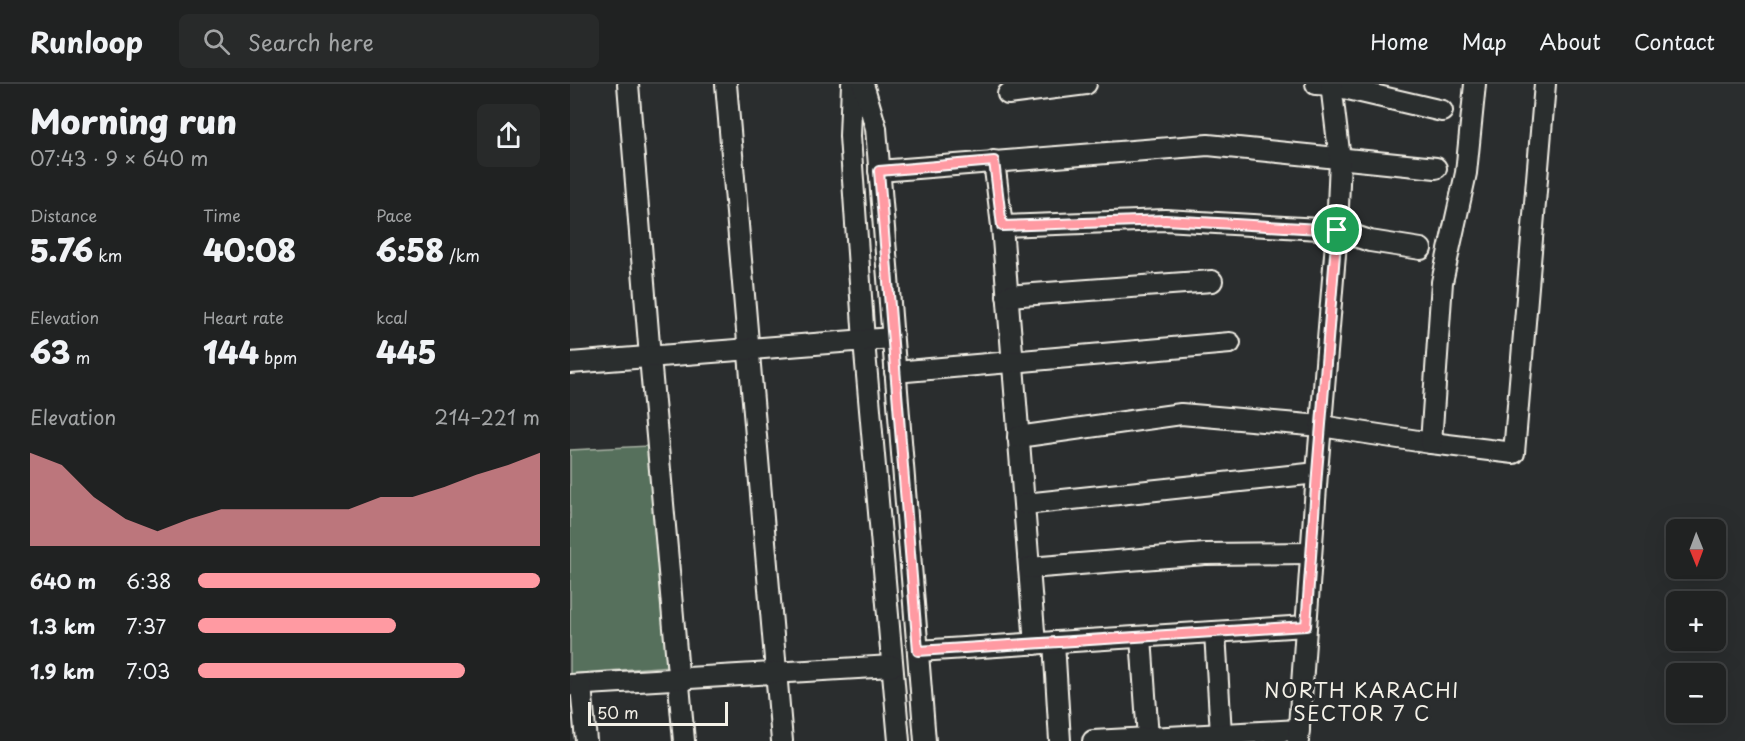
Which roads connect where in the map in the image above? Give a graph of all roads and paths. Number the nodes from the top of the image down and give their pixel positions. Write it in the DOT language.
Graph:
graph roads {
  1 [pos="628,84"];
  2 [pos="726,84"];
  3 [pos="852,84"];
  4 [pos="863,84"];
  5 [pos="1086,84"];
  6 [pos="1326,84"];
  7 [pos="1475,84"];
  8 [pos="1545,84"];
  9 [pos="1008,94"];
  10 [pos="1442,111"];
  11 [pos="1340,160"];
  12 [pos="994,161"];
  13 [pos="1436,168"];
  14 [pos="879,171"];
  15 [pos="1002,226"];
  16 [pos="1337,230"];
  17 [pos="1421,249"];
  18 [pos="1212,281"];
  19 [pos="1007,296"];
  20 [pos="892,338"];
  21 [pos="864,341"];
  22 [pos="1230,343"];
  23 [pos="748,351"];
  24 [pos="650,357"];
  25 [pos="1012,362"];
  26 [pos="570,363"];
  27 [pos="895,372"];
  28 [pos="1321,426"];
  29 [pos="1018,437"];
  30 [pos="1431,443"];
  31 [pos="1317,473"];
  32 [pos="1025,504"];
  33 [pos="1311,553"];
  34 [pos="1029,568"];
  35 [pos="1306,626"];
  36 [pos="1215,632"];
  37 [pos="1141,637"];
  38 [pos="1054,642"];
  39 [pos="1035,644"];
  40 [pos="918,651"];
  41 [pos="892,666"];
  42 [pos="776,673"];
  43 [pos="679,678"];
  44 [pos="576,685"];
  45 [pos="1221,734"];
  46 [pos="1298,735"];
  47 [pos="1148,738"];
  48 [pos="586,741"];
  49 [pos="684,741"];
  50 [pos="782,741"];
  51 [pos="898,741"];
  52 [pos="925,741"];
  53 [pos="1060,741"];
  54 [pos="1093,741"];
  1 -- 24 [label="street"];
  2 -- 23 [label="street"];
  3 -- 21 [label="street"];
  4 -- 14 [label="street"];
  5 -- 9 [label="street"];
  6 -- 10 [label="street"];
  6 -- 11 [label="street"];
  7 -- 30 [label="street"];
  8 -- 30 [label="street"];
  11 -- 12 [label="street"];
  11 -- 13 [label="street"];
  11 -- 16 [label="street"];
  12 -- 14 [label="street"];
  12 -- 15 [label="street"];
  14 -- 20 [label="street"];
  15 -- 16 [label="street"];
  15 -- 19 [label="street"];
  16 -- 17 [label="street"];
  16 -- 28 [label="street"];
  18 -- 19 [label="street"];
  19 -- 25 [label="street"];
  20 -- 21 [label="street"];
  20 -- 27 [label="street"];
  21 -- 23 [label="street"];
  21 -- 41 [label="street"];
  22 -- 25 [label="street"];
  23 -- 24 [label="street"];
  23 -- 42 [label="street"];
  24 -- 26 [label="street"];
  24 -- 43 [label="street"];
  25 -- 27 [label="street"];
  25 -- 29 [label="street"];
  27 -- 40 [label="street"];
  28 -- 29 [label="street"];
  28 -- 30 [label="street"];
  28 -- 31 [label="street"];
  29 -- 32 [label="street"];
  31 -- 32 [label="street"];
  31 -- 33 [label="street"];
  32 -- 34 [label="street"];
  33 -- 34 [label="street"];
  33 -- 35 [label="street"];
  34 -- 39 [label="street"];
  35 -- 36 [label="street"];
  35 -- 46 [label="street"];
  36 -- 37 [label="street"];
  36 -- 45 [label="street"];
  37 -- 38 [label="street"];
  37 -- 47 [label="street"];
  38 -- 39 [label="street"];
  38 -- 53 [label="street"];
  39 -- 40 [label="street"];
  40 -- 52 [label="street"];
  41 -- 42 [label="street"];
  41 -- 51 [label="street"];
  42 -- 43 [label="street"];
  42 -- 50 [label="street"];
  43 -- 44 [label="street"];
  43 -- 49 [label="street"];
  44 -- 48 [label="street"];
  45 -- 46 [label="street"];
  45 -- 47 [label="street"];
  47 -- 54 [label="street"];
}
